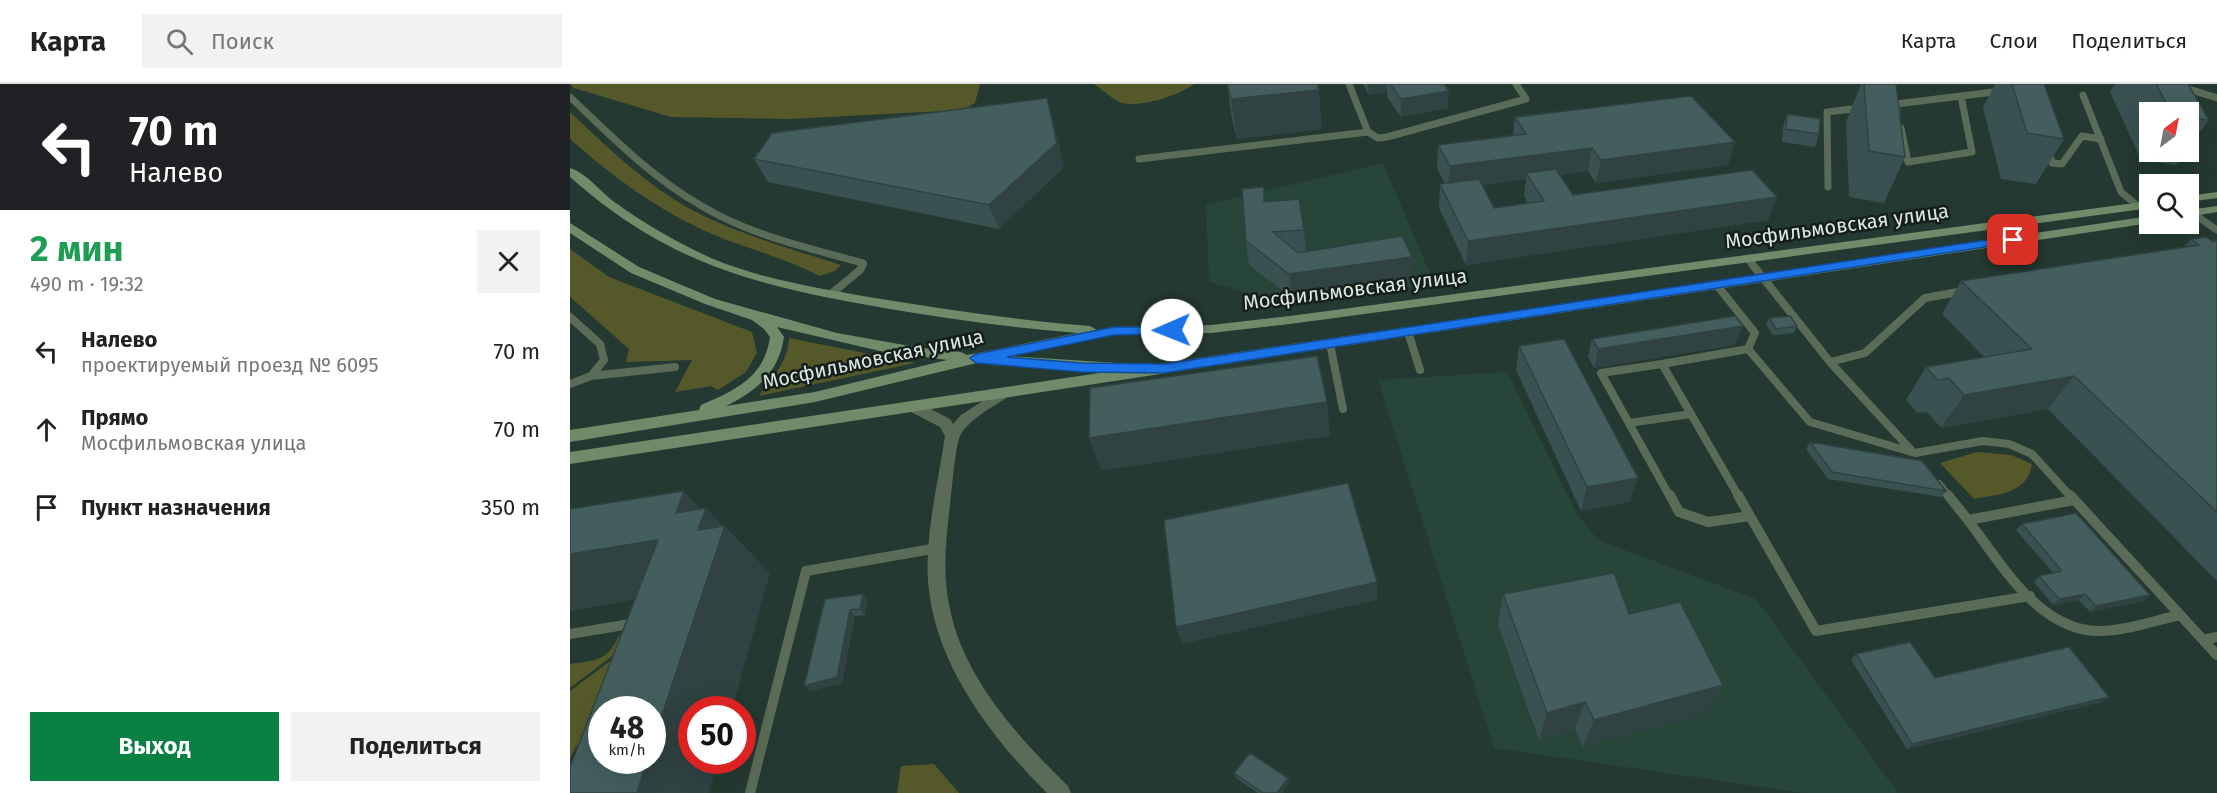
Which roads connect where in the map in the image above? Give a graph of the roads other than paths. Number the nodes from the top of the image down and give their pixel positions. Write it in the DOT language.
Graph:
graph roads {
  1 [pos="1349,84"];
  2 [pos="1516,84"];
  3 [pos="2172,84"];
  4 [pos="2006,90"];
  5 [pos="2083,95"];
  6 [pos="1961,96"];
  7 [pos="570,97"];
  8 [pos="2217,98"];
  9 [pos="1896,104"];
  10 [pos="1884,105"];
  11 [pos="1873,107"];
  12 [pos="1368,132"];
  13 [pos="2101,139"];
  14 [pos="2045,141"];
  15 [pos="1138,159"];
  16 [pos="570,171"];
  17 [pos="1828,187"];
  18 [pos="2217,195"];
  19 [pos="2199,197"];
  20 [pos="2139,202"];
  21 [pos="2139,206"];
  22 [pos="2217,209"];
  23 [pos="2199,211"];
  24 [pos="2199,218"];
  25 [pos="2139,221"];
  26 [pos="570,227"];
  27 [pos="2217,230"];
  28 [pos="1748,259"];
  29 [pos="1615,277"];
  30 [pos="1762,277"];
  31 [pos="1716,284"];
  32 [pos="1970,290"];
  33 [pos="831,294"];
  34 [pos="1627,298"];
  35 [pos="747,314"];
  36 [pos="570,317"];
  37 [pos="1114,331"];
  38 [pos="1408,332"];
  39 [pos="1330,344"];
  40 [pos="1748,349"];
  41 [pos="976,358"];
  42 [pos="1830,362"];
  43 [pos="1662,364"];
  44 [pos="675,367"];
  45 [pos="1164,368"];
  46 [pos="1420,370"];
  47 [pos="591,376"];
  48 [pos="570,384"];
  49 [pos="1004,392"];
  50 [pos="912,406"];
  51 [pos="1342,409"];
  52 [pos="1691,414"];
  53 [pos="690,417"];
  54 [pos="1629,423"];
  55 [pos="570,436"];
  56 [pos="952,436"];
  57 [pos="570,458"];
  58 [pos="1918,458"];
  59 [pos="1935,478"];
  60 [pos="2073,500"];
  61 [pos="1750,516"];
  62 [pos="1968,520"];
  63 [pos="938,548"];
  64 [pos="2030,596"];
  65 [pos="2180,615"];
  66 [pos="648,621"];
  67 [pos="570,634"];
  68 [pos="2217,637"];
  69 [pos="2203,640"];
  70 [pos="2217,655"];
  71 [pos="750,793"];
  72 [pos="1061,793"];
  1 -- 12 [label="lane"];
  2 -- 12 [label="lane"];
  3 -- 8 [label="lane"];
  4 -- 6 [label="lane"];
  5 -- 13 [label="lane"];
  6 -- 9 [label="lane"];
  6 -- 9 [label="lane"];
  7 -- 33 [label="lane"];
  9 -- 10 [label="lane"];
  11 -- 17 [label="lane"];
  12 -- 15 [label="lane"];
  13 -- 14 [label="lane"];
  13 -- 20 [label="lane"];
  16 -- 33 [label="main road"];
  18 -- 19 [label="main road"];
  21 -- 28 [label="main road, Мосфильмовская улица"];
  22 -- 23 [label="main road"];
  24 -- 27 [label="lane"];
  25 -- 30 [label="main road, Мосфильмовская улица"];
  26 -- 35 [label="main road"];
  28 -- 29 [label="main road, Мосфильмовская улица"];
  28 -- 30 [label="lane"];
  29 -- 34 [label="main road"];
  29 -- 37 [label="main road, Мосфильмовская улица"];
  30 -- 31 [label="main road, Мосфильмовская улица"];
  30 -- 42 [label="lane"];
  31 -- 34 [label="main road, Мосфильмовская улица"];
  31 -- 40 [label="lane"];
  32 -- 42 [label="lane"];
  33 -- 37 [label="main road"];
  34 -- 38 [label="main road, Мосфильмовская улица"];
  35 -- 41 [label="main road"];
  35 -- 53 [label="main road"];
  36 -- 47 [label="lane"];
  37 -- 41 [label="main road, Мосфильмовская улица"];
  38 -- 39 [label="main road, Мосфильмовская улица"];
  38 -- 46 [label="lane"];
  39 -- 45 [label="main road, Мосфильмовская улица"];
  39 -- 51 [label="lane"];
  40 -- 43 [label="lane"];
  40 -- 58 [label="lane"];
  41 -- 45 [label="main road"];
  41 -- 53 [label="main road, Мосфильмовская улица"];
  42 -- 58 [label="lane"];
  43 -- 52 [label="lane"];
  43 -- 54 [label="lane"];
  44 -- 47 [label="lane"];
  45 -- 49 [label="main road, Мосфильмовская улица"];
  47 -- 48 [label="lane"];
  49 -- 50 [label="main road, Мосфильмовская улица"];
  49 -- 56 [label="street"];
  50 -- 56 [label="street"];
  50 -- 57 [label="main road, Мосфильмовская улица"];
  52 -- 54 [label="lane"];
  52 -- 61 [label="lane"];
  53 -- 55 [label="main road, Мосфильмовская улица"];
  54 -- 61 [label="lane"];
  56 -- 63 [label="street"];
  58 -- 60 [label="lane"];
  59 -- 62 [label="lane"];
  60 -- 62 [label="lane"];
  60 -- 65 [label="lane"];
  61 -- 64 [label="lane"];
  62 -- 64 [label="lane"];
  63 -- 71 [label="lane"];
  63 -- 72 [label="street"];
  64 -- 65 [label="lane"];
  65 -- 69 [label="lane"];
  66 -- 67 [label="lane"];
  68 -- 69 [label="lane"];
  69 -- 70 [label="lane"];
}
